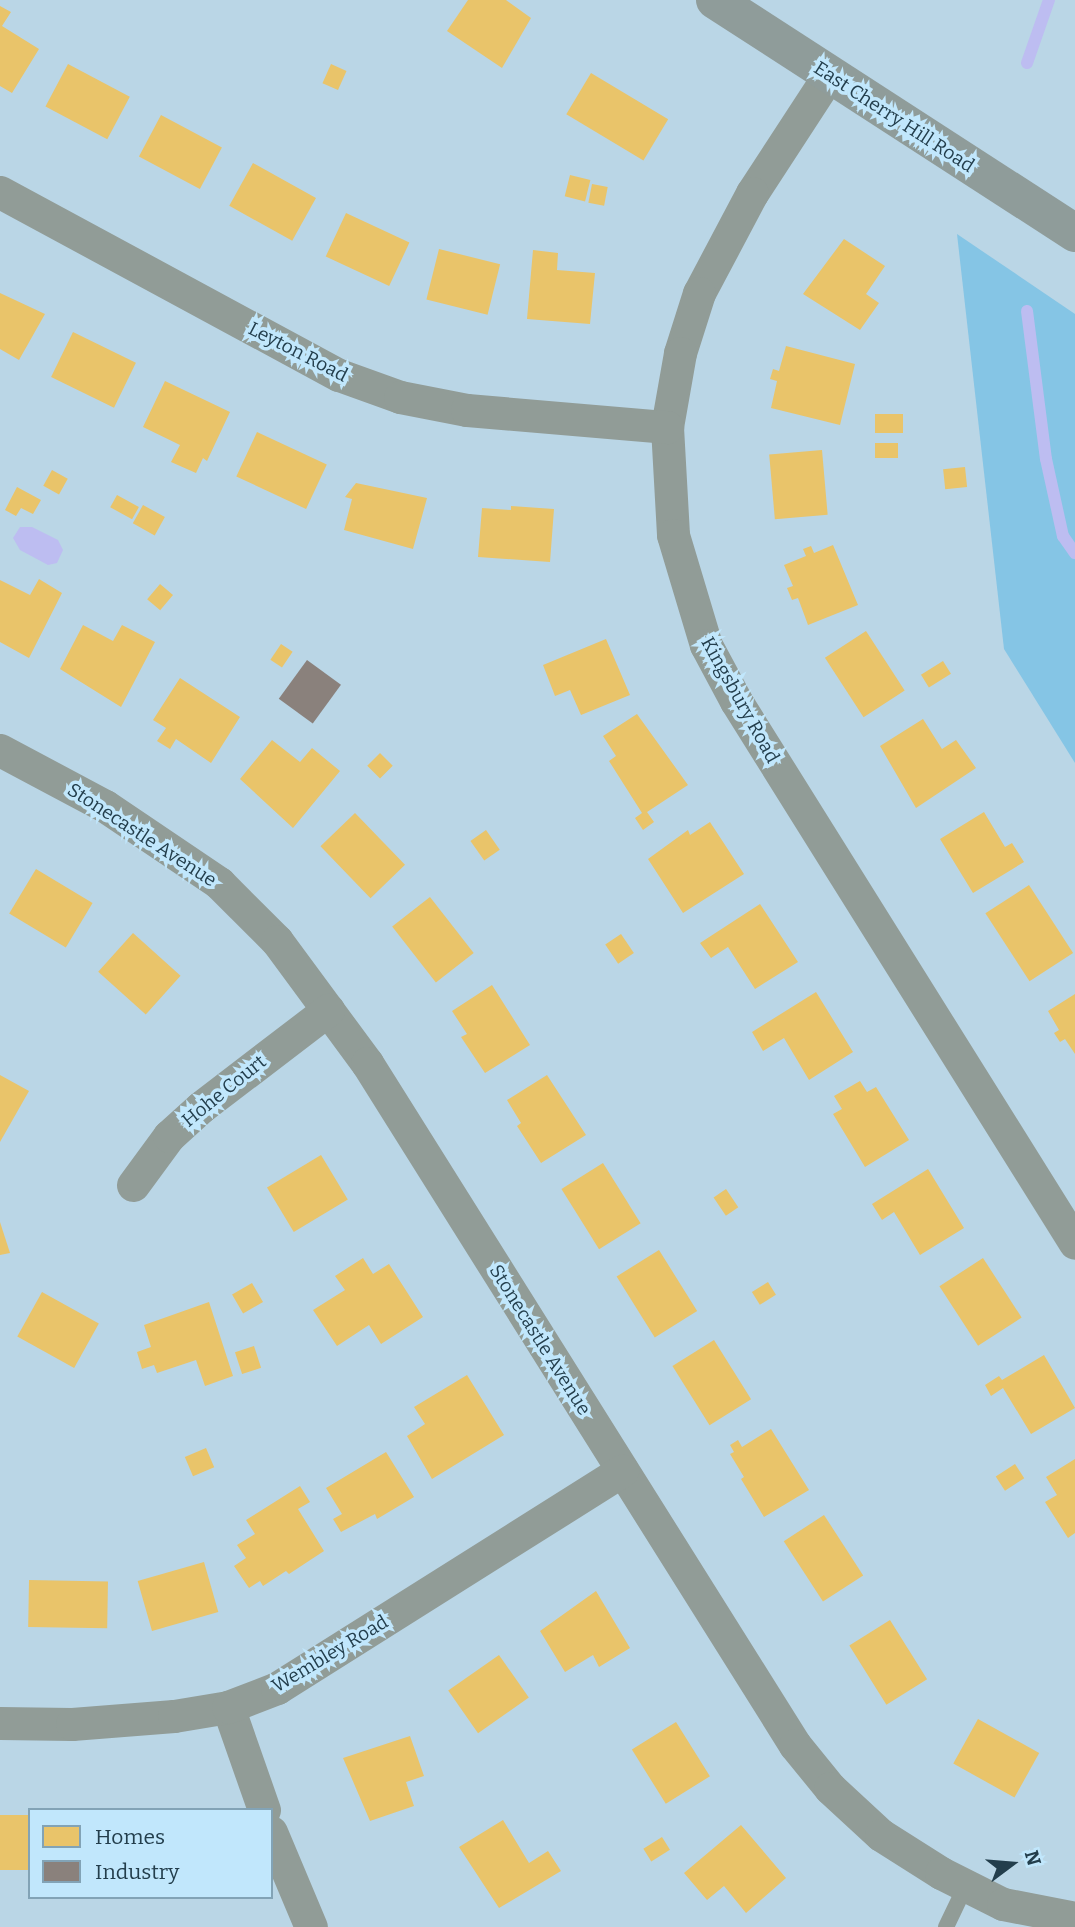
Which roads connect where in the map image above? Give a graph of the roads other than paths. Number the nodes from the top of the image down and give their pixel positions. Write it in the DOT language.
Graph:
graph roads {
  1 [pos="715,0"];
  2 [pos="829,75"];
  3 [pos="0,192"];
  4 [pos="1075,233"];
  5 [pos="667,427"];
  6 [pos="0,750"];
  7 [pos="328,1010"];
  8 [pos="133,1185"];
  9 [pos="1075,1243"];
  10 [pos="622,1471"];
  11 [pos="228,1707"];
  12 [pos="0,1723"];
  13 [pos="263,1808"];
  14 [pos="273,1837"];
  15 [pos="966,1885"];
  16 [pos="1075,1917"];
  17 [pos="311,1927"];
  18 [pos="946,1927"];
  1 -- 2 [label="main road, East Cherry Hill Road"];
  2 -- 4 [label="main road, East Cherry Hill Road"];
  2 -- 5 [label="street, Kingsbury Road"];
  3 -- 5 [label="street, Leyton Road"];
  5 -- 9 [label="street, Kingsbury Road"];
  6 -- 7 [label="street, Stonecastle Avenue"];
  7 -- 8 [label="street, Hohe Court"];
  7 -- 10 [label="street, Stonecastle Avenue"];
  10 -- 11 [label="street, Wembley Road"];
  10 -- 15 [label="street, Stonecastle Avenue"];
  11 -- 12 [label="street, Wembley Road"];
  11 -- 13 [label="street"];
  14 -- 17 [label="street"];
  15 -- 16 [label="street, Stonecastle Avenue"];
  15 -- 18 [label="lane"];
}
